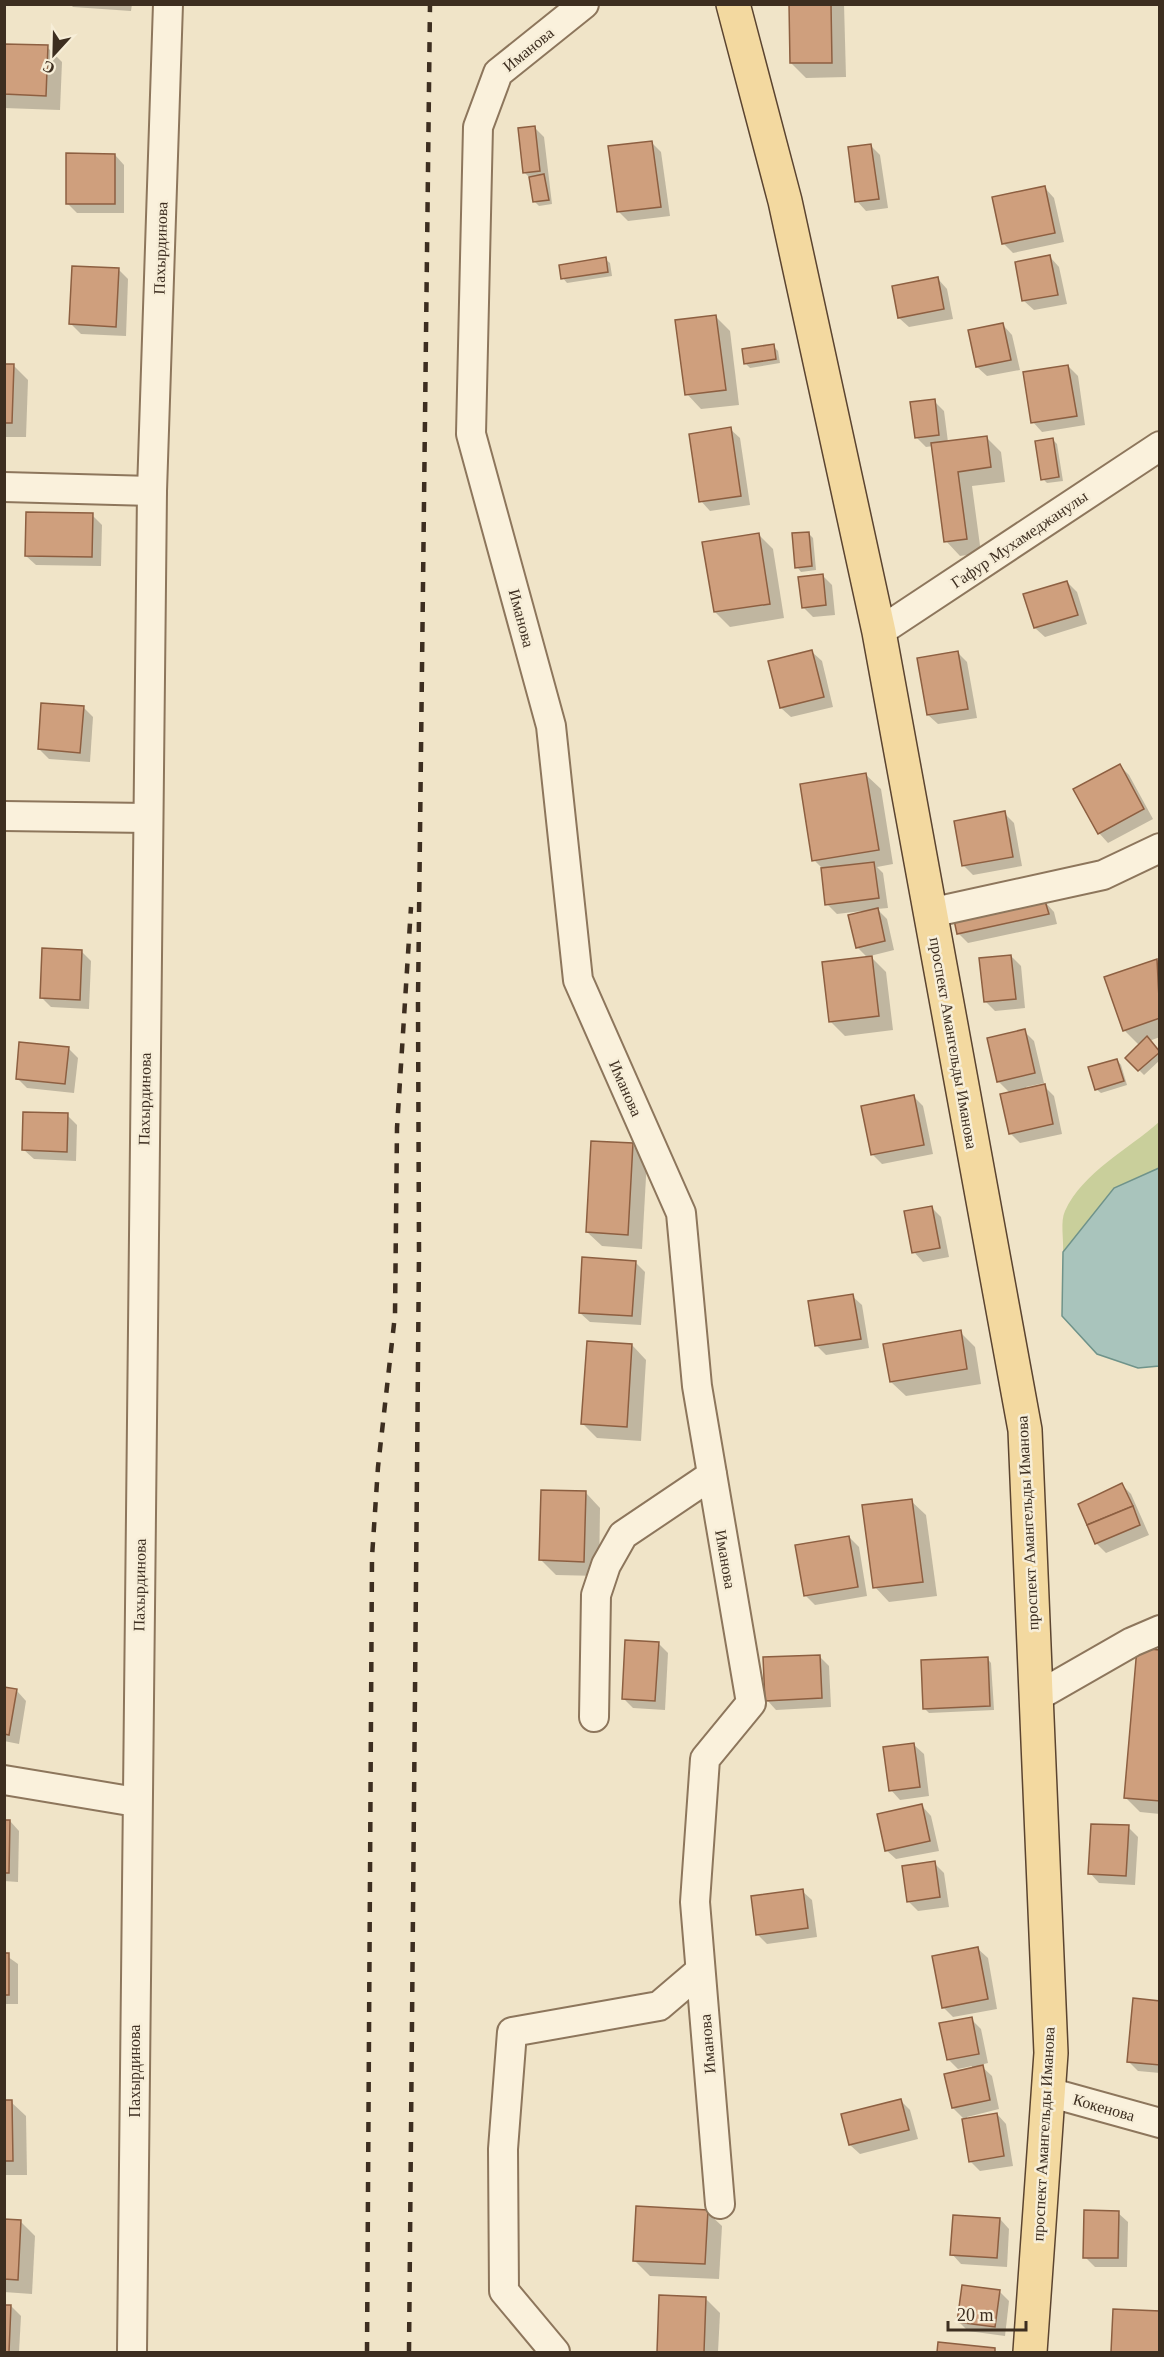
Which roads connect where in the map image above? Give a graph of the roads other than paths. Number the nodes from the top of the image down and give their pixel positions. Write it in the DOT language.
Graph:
graph roads {
  1 [pos="168,4"];
  2 [pos="584,4"];
  3 [pos="733,4"];
  4 [pos="1160,446"];
  5 [pos="4,487"];
  6 [pos="152,491"];
  7 [pos="879,632"];
  8 [pos="4,816"];
  9 [pos="148,818"];
  10 [pos="1160,848"];
  11 [pos="930,913"];
  12 [pos="712,1475"];
  13 [pos="1160,1630"];
  14 [pos="1036,1697"];
  15 [pos="594,1716"];
  16 [pos="4,1780"];
  17 [pos="136,1802"];
  18 [pos="700,1971"];
  19 [pos="1048,2092"];
  20 [pos="1160,2123"];
  21 [pos="720,2204"];
  22 [pos="132,2352"];
  23 [pos="555,2352"];
  24 [pos="1030,2352"];
  1 -- 6 [label="street, Пахырдинова"];
  2 -- 12 [label="street, Иманова"];
  3 -- 7 [label="main road"];
  4 -- 7 [label="street, Гафур Мухамеджанулы"];
  5 -- 6 [label="street"];
  6 -- 9 [label="street, Пахырдинова"];
  7 -- 11 [label="main road, проспект Амангельды Иманова"];
  8 -- 9 [label="street"];
  9 -- 17 [label="street, Пахырдинова"];
  10 -- 11 [label="street"];
  11 -- 14 [label="main road, проспект Амангельды Иманова"];
  12 -- 15 [label="street"];
  12 -- 18 [label="street, Иманова"];
  13 -- 14 [label="street"];
  14 -- 19 [label="main road, проспект Амангельды Иманова"];
  16 -- 17 [label="street"];
  17 -- 22 [label="street, Пахырдинова"];
  18 -- 21 [label="street, Иманова"];
  18 -- 23 [label="street"];
  19 -- 20 [label="street, Кокенова"];
  19 -- 24 [label="main road, проспект Амангельды Иманова"];
}
